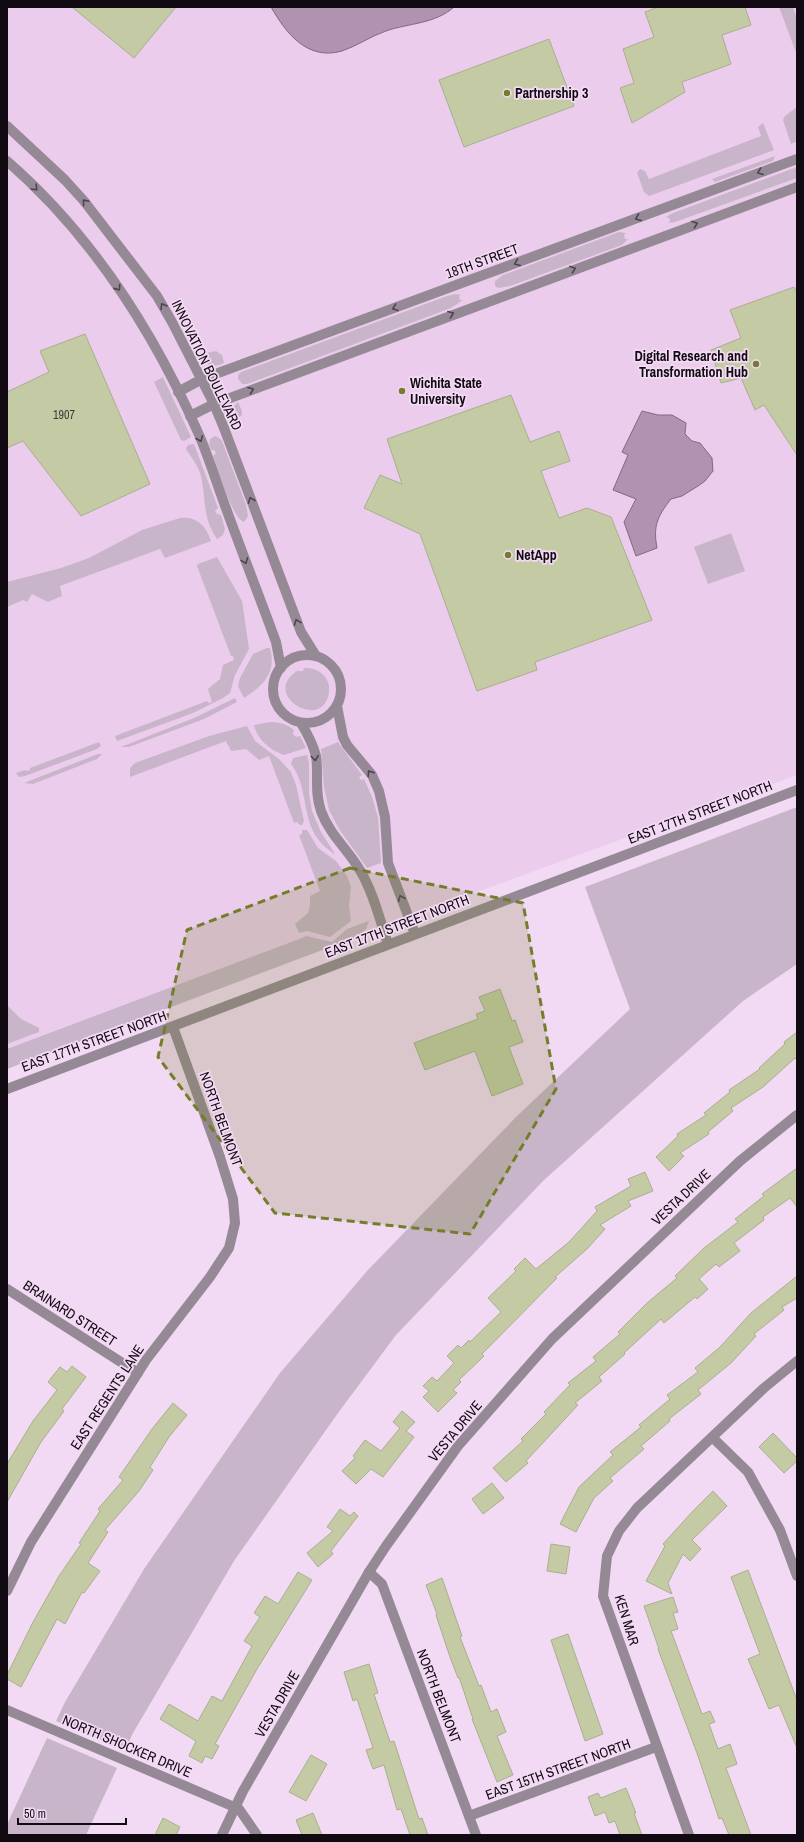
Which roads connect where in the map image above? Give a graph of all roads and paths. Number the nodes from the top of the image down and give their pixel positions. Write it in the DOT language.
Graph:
graph roads {
  1 [pos="7,126"];
  2 [pos="797,159"];
  3 [pos="7,161"];
  4 [pos="797,187"];
  5 [pos="202,379"];
  6 [pos="178,392"];
  7 [pos="214,404"];
  8 [pos="190,416"];
  9 [pos="316,656"];
  10 [pos="281,668"];
  11 [pos="337,706"];
  12 [pos="301,723"];
  13 [pos="797,790"];
  14 [pos="415,934"];
  15 [pos="388,944"];
  16 [pos="173,1027"];
  17 [pos="7,1089"];
  18 [pos="797,1115"];
  19 [pos="235,1223"];
  20 [pos="7,1289"];
  21 [pos="797,1361"];
  22 [pos="138,1373"];
  23 [pos="713,1438"];
  24 [pos="369,1572"];
  25 [pos="797,1576"];
  26 [pos="7,1591"];
  27 [pos="7,1710"];
  28 [pos="656,1747"];
  29 [pos="235,1807"];
  30 [pos="470,1816"];
  31 [pos="222,1835"];
  32 [pos="257,1835"];
  33 [pos="476,1835"];
  34 [pos="689,1835"];
  5 -- 1 [label="street, INNOVATION BOULEVARD, one-way"];
  2 -- 5 [label="street, 18TH STREET, one-way"];
  3 -- 6 [label="street, one-way"];
  7 -- 4 [label="street, one-way"];
  5 -- 6 [label="street, 18TH STREET"];
  5 -- 7 [label="street, INNOVATION BOULEVARD"];
  6 -- 8 [label="street"];
  7 -- 8 [label="street"];
  9 -- 7 [label="street, INNOVATION BOULEVARD, one-way"];
  8 -- 10 [label="street, one-way"];
  9 -- 10 [label="street"];
  9 -- 11 [label="street, INNOVATION BOULEVARD"];
  10 -- 12 [label="street"];
  11 -- 12 [label="street"];
  14 -- 11 [label="street, INNOVATION BOULEVARD, one-way"];
  12 -- 15 [label="street, one-way"];
  13 -- 14 [label="street, EAST 17TH STREET NORTH"];
  14 -- 15 [label="street, EAST 17TH STREET NORTH"];
  15 -- 16 [label="street, EAST 17TH STREET NORTH"];
  16 -- 17 [label="street, EAST 17TH STREET NORTH"];
  16 -- 19 [label="street, NORTH BELMONT"];
  18 -- 24 [label="street, VESTA DRIVE"];
  19 -- 22 [label="street, EAST REGENTS LANE"];
  20 -- 22 [label="street, BRAINARD STREET"];
  21 -- 23 [label="street, KEN MAR"];
  22 -- 26 [label="street, EAST REGENTS LANE"];
  23 -- 25 [label="street"];
  23 -- 28 [label="street, KEN MAR"];
  24 -- 29 [label="street, VESTA DRIVE"];
  24 -- 30 [label="street, NORTH BELMONT"];
  27 -- 29 [label="street, NORTH SHOCKER DRIVE"];
  28 -- 30 [label="street, EAST 15TH STREET NORTH"];
  28 -- 34 [label="street, KEN MAR"];
  29 -- 31 [label="street, VESTA DRIVE"];
  29 -- 32 [label="street"];
  30 -- 33 [label="street, NORTH BELMONT"];
}
